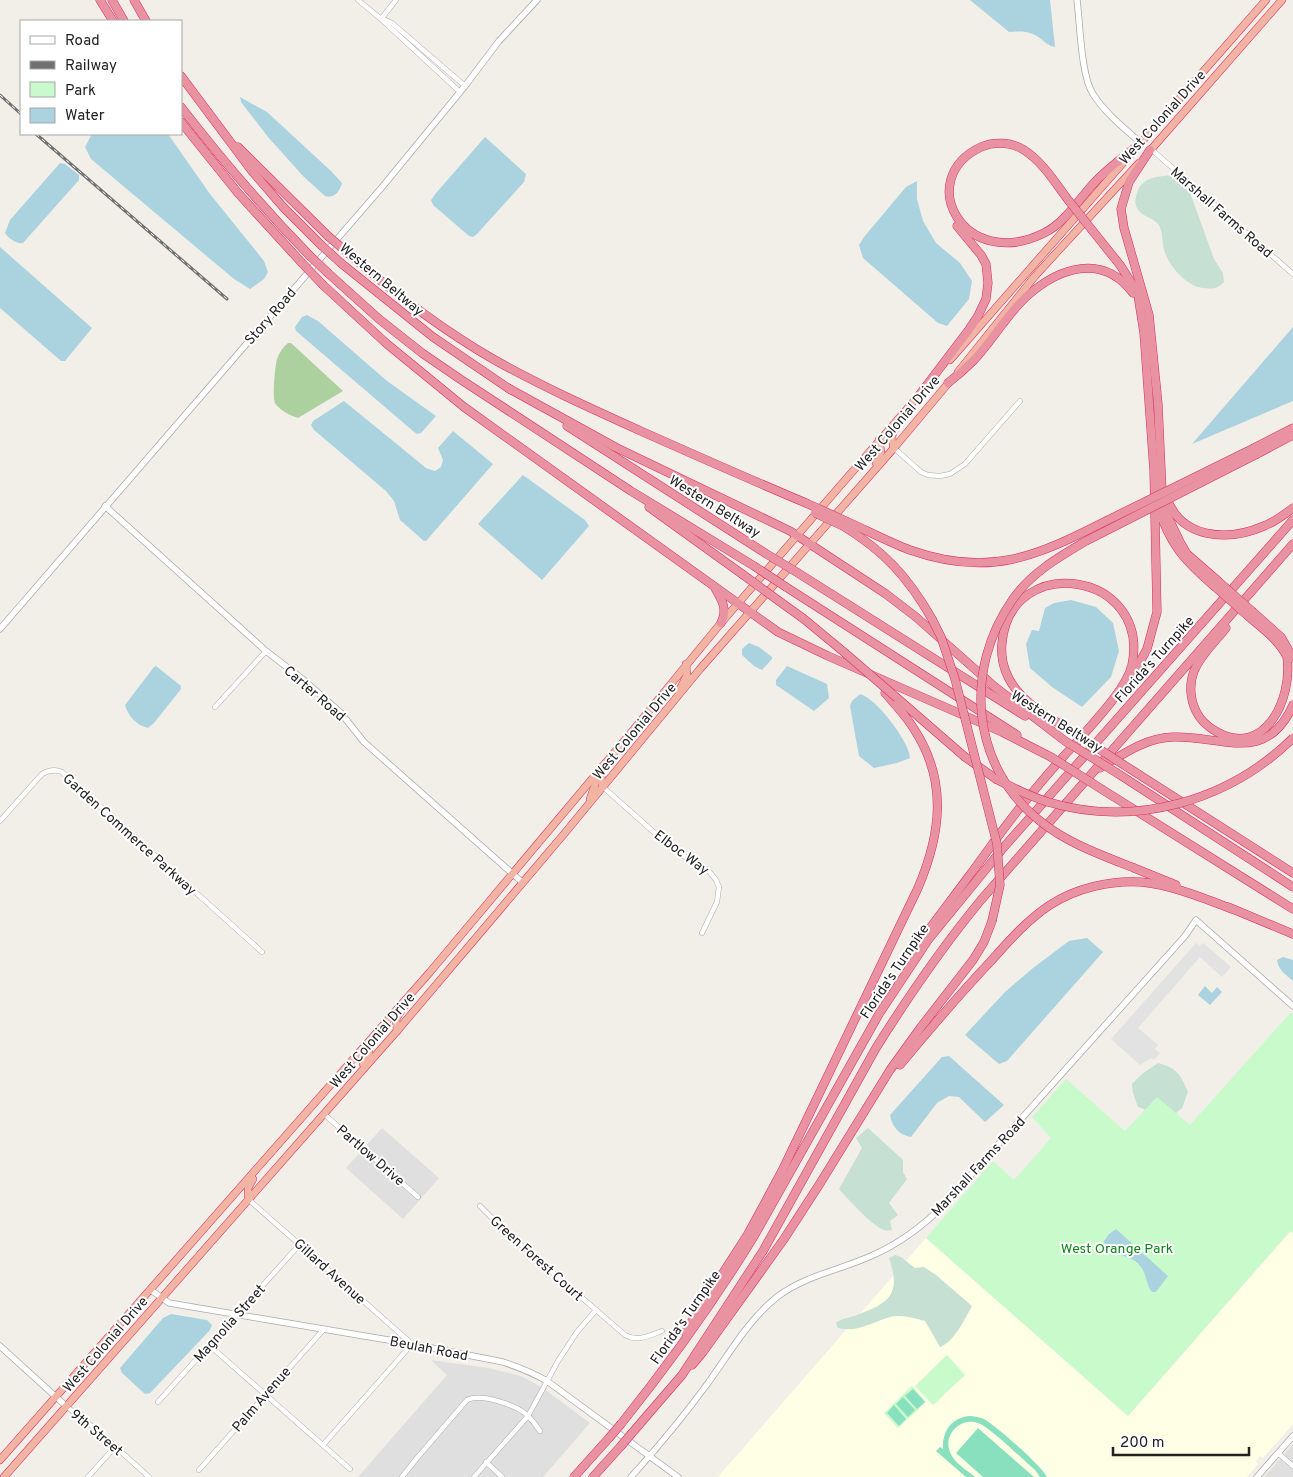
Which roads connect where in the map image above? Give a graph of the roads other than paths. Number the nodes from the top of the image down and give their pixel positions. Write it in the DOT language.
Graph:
graph roads {
  1 [pos="100,0"];
  2 [pos="112,0"];
  3 [pos="134,0"];
  4 [pos="358,0"];
  5 [pos="396,0"];
  6 [pos="537,0"];
  7 [pos="1077,0"];
  8 [pos="1266,0"];
  9 [pos="1282,0"];
  10 [pos="381,18"];
  11 [pos="112,20"];
  12 [pos="123,20"];
  13 [pos="145,20"];
  14 [pos="182,77"];
  15 [pos="465,86"];
  16 [pos="460,92"];
  17 [pos="182,108"];
  18 [pos="182,123"];
  19 [pos="222,131"];
  20 [pos="1141,144"];
  21 [pos="1151,149"];
  22 [pos="1070,200"];
  23 [pos="1094,229"];
  24 [pos="1293,274"];
  25 [pos="1142,289"];
  26 [pos="1139,303"];
  27 [pos="948,383"];
  28 [pos="508,388"];
  29 [pos="916,398"];
  30 [pos="1020,401"];
  31 [pos="1293,428"];
  32 [pos="1293,436"];
  33 [pos="879,440"];
  34 [pos="894,448"];
  35 [pos="1255,451"];
  36 [pos="1154,471"];
  37 [pos="867,477"];
  38 [pos="1162,480"];
  39 [pos="631,490"];
  40 [pos="105,506"];
  41 [pos="1293,508"];
  42 [pos="1293,520"];
  43 [pos="845,524"];
  44 [pos="797,535"];
  45 [pos="810,543"];
  46 [pos="1293,544"];
  47 [pos="712,584"];
  48 [pos="1216,584"];
  49 [pos="1254,588"];
  50 [pos="739,603"];
  51 [pos="751,613"];
  52 [pos="1251,614"];
  53 [pos="721,622"];
  54 [pos="0,629"];
  55 [pos="266,651"];
  56 [pos="845,653"];
  57 [pos="1293,658"];
  58 [pos="686,664"];
  59 [pos="672,705"];
  60 [pos="1293,705"];
  61 [pos="215,707"];
  62 [pos="1095,721"];
  63 [pos="1293,738"];
  64 [pos="1065,741"];
  65 [pos="1051,757"];
  66 [pos="602,767"];
  67 [pos="1092,774"];
  68 [pos="594,776"];
  69 [pos="603,787"];
  70 [pos="584,810"];
  71 [pos="0,821"];
  72 [pos="1293,873"];
  73 [pos="513,874"];
  74 [pos="523,883"];
  75 [pos="1293,887"];
  76 [pos="1232,909"];
  77 [pos="1293,909"];
  78 [pos="702,934"];
  79 [pos="1293,934"];
  80 [pos="262,952"];
  81 [pos="416,988"];
  82 [pos="1293,1006"];
  83 [pos="878,1014"];
  84 [pos="397,1031"];
  85 [pos="368,1044"];
  86 [pos="356,1078"];
  87 [pos="324,1114"];
  88 [pos="853,1129"];
  89 [pos="271,1154"];
  90 [pos="418,1197"];
  91 [pos="248,1199"];
  92 [pos="480,1206"];
  93 [pos="300,1244"];
  94 [pos="151,1290"];
  95 [pos="162,1298"];
  96 [pos="596,1310"];
  97 [pos="236,1315"];
  98 [pos="324,1329"];
  99 [pos="662,1331"];
  100 [pos="412,1344"];
  101 [pos="209,1345"];
  102 [pos="0,1346"];
  103 [pos="662,1372"];
  104 [pos="682,1375"];
  105 [pos="547,1381"];
  106 [pos="265,1395"];
  107 [pos="56,1397"];
  108 [pos="158,1402"];
  109 [pos="66,1406"];
  110 [pos="528,1416"];
  111 [pos="540,1431"];
  112 [pos="1293,1436"];
  113 [pos="323,1445"];
  114 [pos="116,1446"];
  115 [pos="1278,1452"];
  116 [pos="650,1455"];
  117 [pos="0,1460"];
  118 [pos="486,1462"];
  119 [pos="1293,1466"];
  120 [pos="350,1469"];
  121 [pos="199,1470"];
  122 [pos="4,1477"];
  123 [pos="88,1477"];
  124 [pos="149,1477"];
  125 [pos="402,1477"];
  126 [pos="474,1477"];
  127 [pos="502,1477"];
  128 [pos="574,1477"];
  129 [pos="593,1477"];
  130 [pos="631,1477"];
  131 [pos="678,1477"];
  132 [pos="1257,1477"];
  1 -- 11 [label="highway"];
  2 -- 12 [label="highway"];
  3 -- 13 [label="highway"];
  4 -- 10 [label="street"];
  5 -- 10 [label="street"];
  6 -- 15 [label="street, Story Road"];
  7 -- 20 [label="street"];
  8 -- 20 [label="highway, West Colonial Drive"];
  9 -- 21 [label="highway, West Colonial Drive"];
  10 -- 15 [label="street"];
  10 -- 16 [label="street"];
  14 -- 19 [label="highway, Western Beltway"];
  15 -- 16 [label="street, Story Road"];
  16 -- 40 [label="street, Story Road"];
  17 -- 39 [label="highway, bridge"];
  18 -- 47 [label="highway, bridge"];
  19 -- 28 [label="highway, Western Beltway, bridge"];
  19 -- 43 [label="highway, bridge"];
  20 -- 22 [label="highway"];
  20 -- 29 [label="highway, West Colonial Drive"];
  21 -- 24 [label="street, Marshall Farms Road"];
  21 -- 25 [label="highway"];
  21 -- 27 [label="highway, West Colonial Drive"];
  22 -- 23 [label="highway"];
  22 -- 29 [label="highway"];
  23 -- 25 [label="highway"];
  23 -- 26 [label="highway"];
  25 -- 38 [label="highway"];
  26 -- 27 [label="highway"];
  26 -- 36 [label="highway"];
  27 -- 34 [label="highway, West Colonial Drive"];
  28 -- 44 [label="highway"];
  28 -- 64 [label="highway, Western Beltway, bridge"];
  29 -- 33 [label="highway, West Colonial Drive"];
  29 -- 34 [label="highway"];
  30 -- 34 [label="street"];
  31 -- 35 [label="highway"];
  32 -- 35 [label="highway"];
  33 -- 37 [label="highway"];
  33 -- 44 [label="highway, West Colonial Drive"];
  34 -- 37 [label="highway, West Colonial Drive"];
  35 -- 43 [label="highway, bridge"];
  35 -- 76 [label="highway, bridge"];
  36 -- 48 [label="highway"];
  36 -- 62 [label="highway"];
  37 -- 45 [label="highway, West Colonial Drive"];
  38 -- 41 [label="highway"];
  38 -- 48 [label="highway"];
  39 -- 56 [label="highway, bridge"];
  39 -- 65 [label="highway, bridge"];
  40 -- 54 [label="street, Story Road"];
  40 -- 55 [label="street, Carter Road"];
  42 -- 83 [label="highway, Florida's Turnpike"];
  43 -- 88 [label="highway, bridge"];
  44 -- 45 [label="highway"];
  44 -- 50 [label="highway, West Colonial Drive"];
  45 -- 51 [label="highway, West Colonial Drive"];
  45 -- 64 [label="highway"];
  46 -- 49 [label="highway, Florida's Turnpike"];
  47 -- 50 [label="highway"];
  47 -- 53 [label="highway"];
  48 -- 52 [label="highway, bridge"];
  49 -- 52 [label="highway"];
  49 -- 67 [label="highway, Florida's Turnpike"];
  50 -- 51 [label="highway"];
  50 -- 53 [label="highway, West Colonial Drive"];
  51 -- 59 [label="highway, West Colonial Drive"];
  51 -- 65 [label="highway"];
  52 -- 57 [label="highway"];
  53 -- 58 [label="highway, West Colonial Drive"];
  55 -- 61 [label="street"];
  55 -- 73 [label="street, Carter Road"];
  56 -- 63 [label="highway, bridge"];
  56 -- 103 [label="highway, bridge"];
  58 -- 59 [label="highway"];
  58 -- 66 [label="highway, West Colonial Drive"];
  59 -- 69 [label="highway, West Colonial Drive"];
  60 -- 67 [label="highway"];
  62 -- 72 [label="highway, bridge"];
  62 -- 83 [label="highway"];
  64 -- 75 [label="highway, Western Beltway, bridge"];
  65 -- 77 [label="highway, bridge"];
  66 -- 68 [label="highway, West Colonial Drive"];
  66 -- 69 [label="highway"];
  67 -- 104 [label="highway, Florida's Turnpike"];
  68 -- 70 [label="highway"];
  68 -- 73 [label="highway, West Colonial Drive"];
  69 -- 70 [label="highway, West Colonial Drive"];
  69 -- 78 [label="street, Elboc Way"];
  70 -- 74 [label="highway, West Colonial Drive"];
  71 -- 80 [label="street, Garden Commerce Parkway"];
  73 -- 74 [label="street, Carter Road"];
  73 -- 81 [label="highway, West Colonial Drive"];
  74 -- 84 [label="highway, West Colonial Drive"];
  76 -- 79 [label="highway"];
  76 -- 88 [label="highway"];
  81 -- 84 [label="highway"];
  81 -- 85 [label="highway, West Colonial Drive"];
  82 -- 116 [label="street, Marshall Farms Road"];
  83 -- 103 [label="highway, Florida's Turnpike"];
  84 -- 86 [label="highway, West Colonial Drive"];
  85 -- 86 [label="highway"];
  85 -- 89 [label="highway, West Colonial Drive"];
  86 -- 87 [label="highway, West Colonial Drive"];
  87 -- 90 [label="street, Partlow Drive"];
  87 -- 91 [label="highway, West Colonial Drive"];
  88 -- 104 [label="highway"];
  89 -- 91 [label="highway"];
  89 -- 94 [label="highway, West Colonial Drive"];
  91 -- 93 [label="street, Gillard Avenue"];
  91 -- 95 [label="highway, West Colonial Drive"];
  92 -- 96 [label="street, Green Forest Court"];
  93 -- 97 [label="street, Magnolia Street"];
  93 -- 100 [label="street, Gillard Avenue"];
  94 -- 95 [label="street, Beulah Road"];
  94 -- 107 [label="highway, West Colonial Drive"];
  95 -- 97 [label="street, Beulah Road"];
  95 -- 109 [label="highway, West Colonial Drive"];
  96 -- 99 [label="street, Green Forest Court"];
  96 -- 105 [label="street"];
  97 -- 98 [label="street, Beulah Road"];
  97 -- 101 [label="street, Magnolia Street"];
  98 -- 100 [label="street, Beulah Road"];
  98 -- 106 [label="street, Palm Avenue"];
  100 -- 105 [label="street, Beulah Road"];
  100 -- 113 [label="street"];
  101 -- 106 [label="street"];
  101 -- 108 [label="street, Magnolia Street"];
  102 -- 107 [label="street, 9th Street"];
  103 -- 128 [label="highway, Florida's Turnpike, bridge"];
  104 -- 129 [label="highway, Florida's Turnpike, bridge"];
  105 -- 110 [label="street"];
  105 -- 116 [label="street, Beulah Road"];
  106 -- 113 [label="street"];
  106 -- 121 [label="street, Palm Avenue"];
  107 -- 109 [label="street, 9th Street"];
  107 -- 117 [label="highway, West Colonial Drive"];
  109 -- 114 [label="street, 9th Street"];
  109 -- 122 [label="highway, West Colonial Drive"];
  110 -- 111 [label="street"];
  110 -- 118 [label="street"];
  110 -- 125 [label="street"];
  112 -- 115 [label="street"];
  113 -- 120 [label="street"];
  114 -- 123 [label="street"];
  114 -- 124 [label="street, 9th Street"];
  115 -- 119 [label="street"];
  115 -- 132 [label="street"];
  116 -- 130 [label="street, Marshall Farms Road"];
  116 -- 131 [label="street, Beulah Road"];
  118 -- 126 [label="street"];
  118 -- 127 [label="street"];
}
